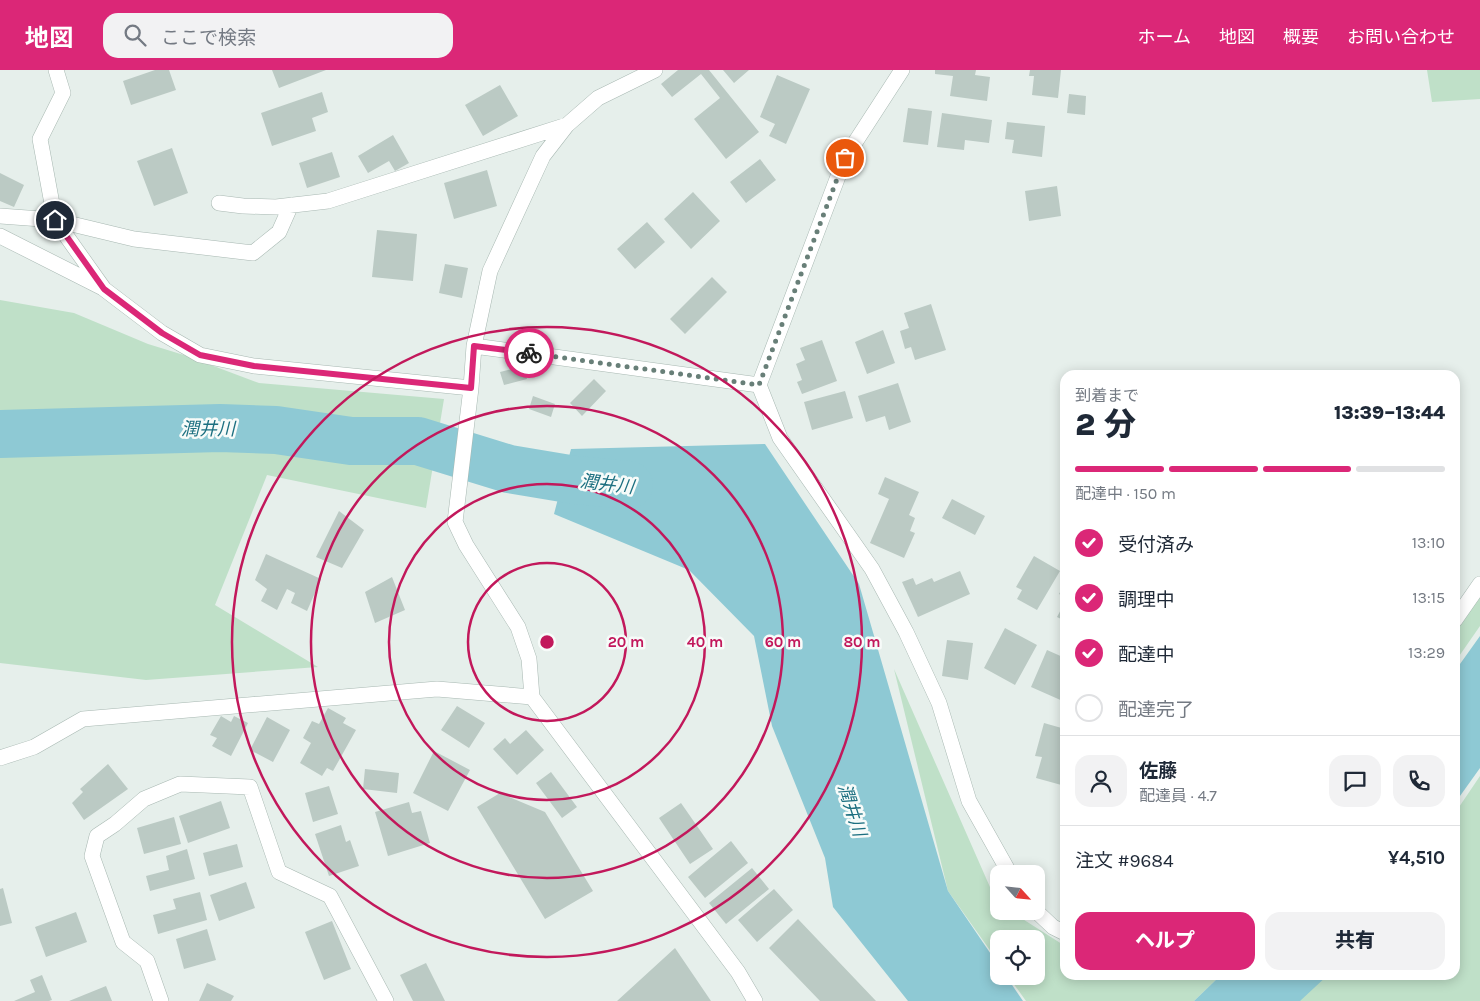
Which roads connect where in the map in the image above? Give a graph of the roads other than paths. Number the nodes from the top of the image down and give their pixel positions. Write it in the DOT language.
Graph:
graph roads {
  1 [pos="56,70"];
  2 [pos="655,70"];
  3 [pos="902,70"];
  4 [pos="567,125"];
  5 [pos="220,203"];
  6 [pos="291,205"];
  7 [pos="0,216"];
  8 [pos="55,220"];
  9 [pos="0,236"];
  10 [pos="104,289"];
  11 [pos="474,346"];
  12 [pos="759,385"];
  13 [pos="471,388"];
  14 [pos="1480,584"];
  15 [pos="1460,613"];
  16 [pos="532,697"];
  17 [pos="0,758"];
  18 [pos="1005,865"];
  19 [pos="1045,919"];
  20 [pos="1060,930"];
  21 [pos="161,1001"];
  22 [pos="386,1001"];
  23 [pos="755,1001"];
  1 -- 8 [label="street"];
  2 -- 4 [label="street"];
  3 -- 12 [label="street"];
  4 -- 6 [label="street"];
  4 -- 11 [label="street"];
  5 -- 6 [label="street"];
  6 -- 8 [label="street"];
  7 -- 8 [label="street"];
  8 -- 10 [label="street"];
  9 -- 10 [label="street"];
  10 -- 13 [label="street"];
  11 -- 12 [label="street"];
  11 -- 13 [label="street"];
  12 -- 18 [label="street"];
  13 -- 16 [label="street"];
  14 -- 15 [label="street"];
  16 -- 17 [label="street"];
  16 -- 23 [label="street"];
  19 -- 20 [label="street"];
  21 -- 22 [label="street"];
}
